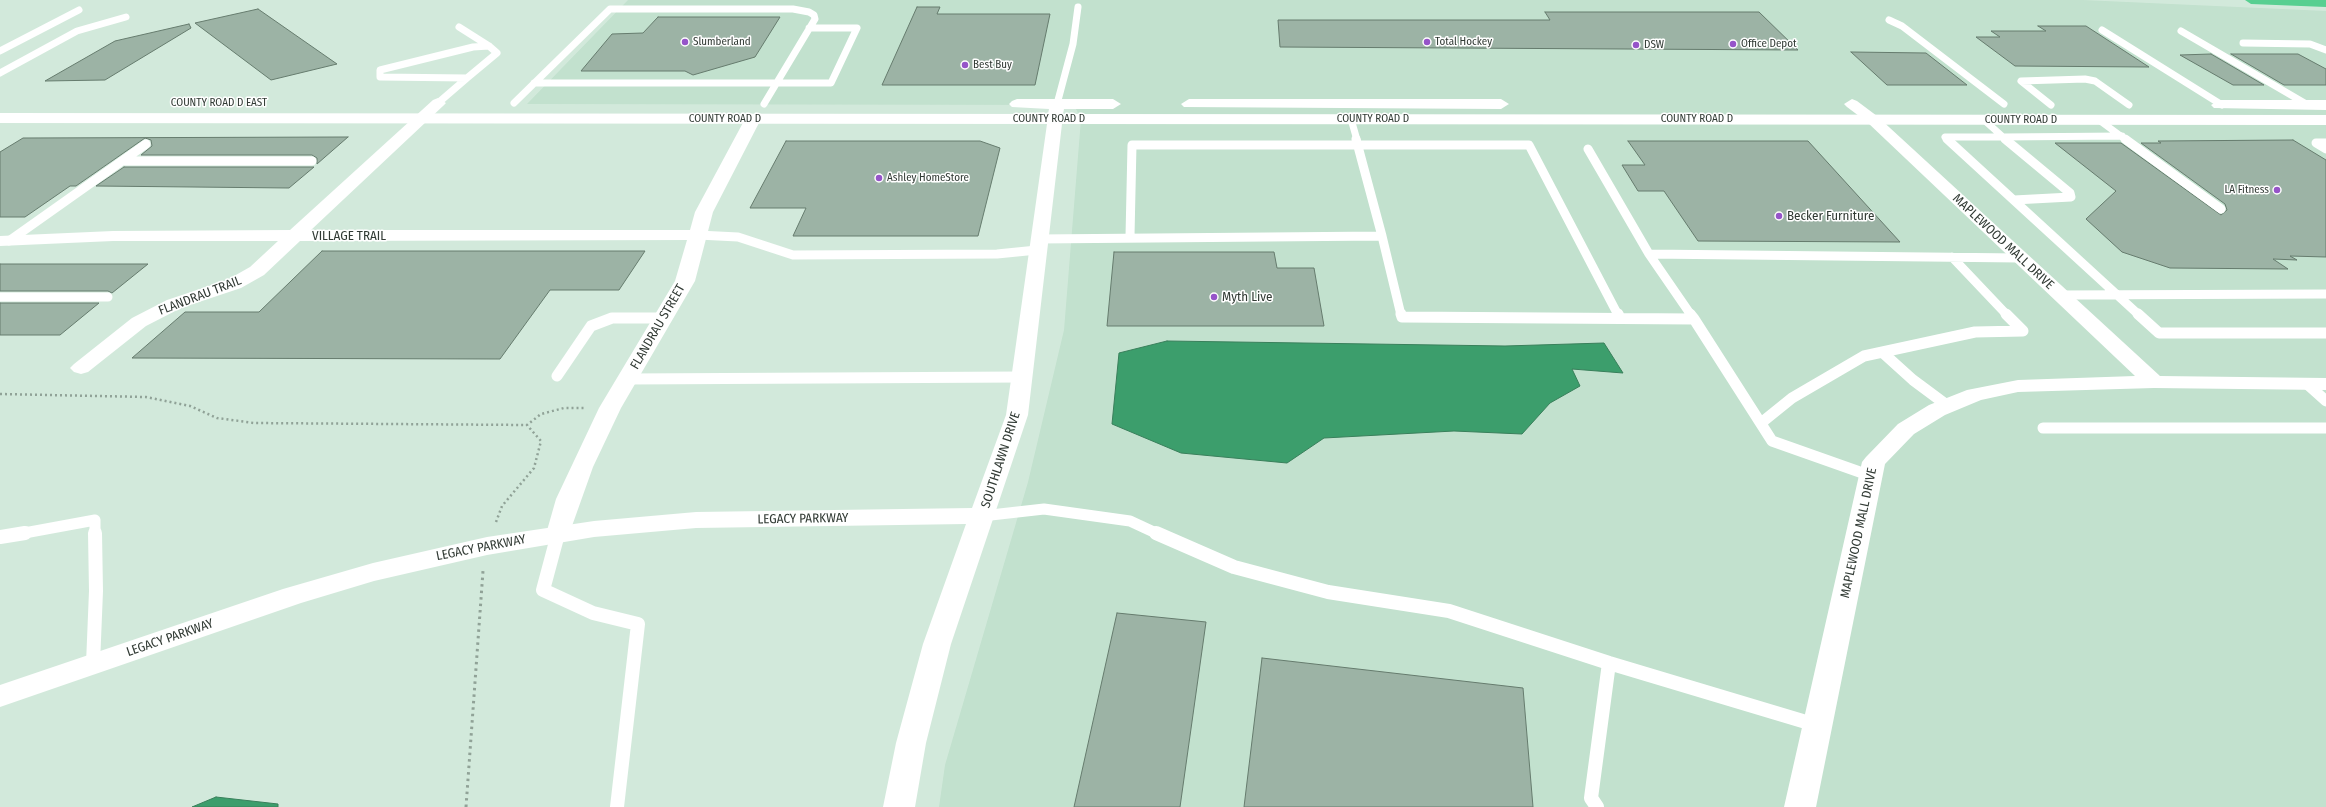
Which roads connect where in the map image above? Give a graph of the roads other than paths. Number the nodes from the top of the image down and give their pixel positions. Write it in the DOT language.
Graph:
graph roads {
  1 [pos="2251,0"];
  2 [pos="2326,3"];
  3 [pos="1078,7"];
  4 [pos="79,10"];
  5 [pos="126,17"];
  6 [pos="1889,20"];
  7 [pos="459,27"];
  8 [pos="809,28"];
  9 [pos="2102,30"];
  10 [pos="2181,31"];
  11 [pos="2243,43"];
  12 [pos="489,46"];
  13 [pos="2326,50"];
  14 [pos="0,51"];
  15 [pos="0,73"];
  16 [pos="467,78"];
  17 [pos="534,83"];
  18 [pos="776,84"];
  19 [pos="438,103"];
  20 [pos="461,103"];
  21 [pos="499,103"];
  22 [pos="514,103"];
  23 [pos="537,103"];
  24 [pos="779,104"];
  25 [pos="1001,104"];
  26 [pos="1130,104"];
  27 [pos="1178,104"];
  28 [pos="1518,104"];
  29 [pos="1836,104"];
  30 [pos="2004,104"];
  31 [pos="2051,105"];
  32 [pos="2066,105"];
  33 [pos="2105,105"];
  34 [pos="2129,105"];
  35 [pos="2144,105"];
  36 [pos="2191,105"];
  37 [pos="2222,105"];
  38 [pos="2308,105"];
  39 [pos="2326,105"];
  40 [pos="755,109"];
  41 [pos="417,111"];
  42 [pos="1055,112"];
  43 [pos="1873,112"];
  44 [pos="1982,112"];
  45 [pos="0,118"];
  46 [pos="1351,119"];
  47 [pos="2099,120"];
  48 [pos="2326,120"];
  49 [pos="2003,136"];
  50 [pos="2122,136"];
  51 [pos="2326,143"];
  52 [pos="146,144"];
  53 [pos="1358,145"];
  54 [pos="1588,149"];
  55 [pos="2326,149"];
  56 [pos="312,161"];
  57 [pos="122,162"];
  58 [pos="2014,200"];
  59 [pos="2221,209"];
  60 [pos="698,235"];
  61 [pos="293,236"];
  62 [pos="1130,236"];
  63 [pos="1382,236"];
  64 [pos="4,241"];
  65 [pos="1038,245"];
  66 [pos="1649,254"];
  67 [pos="1952,257"];
  68 [pos="2020,258"];
  69 [pos="2117,294"];
  70 [pos="2326,294"];
  71 [pos="2060,295"];
  72 [pos="0,297"];
  73 [pos="108,297"];
  74 [pos="663,318"];
  75 [pos="1620,318"];
  76 [pos="1694,319"];
  77 [pos="2326,333"];
  78 [pos="1882,352"];
  79 [pos="81,368"];
  80 [pos="557,376"];
  81 [pos="1022,377"];
  82 [pos="627,379"];
  83 [pos="2154,382"];
  84 [pos="2317,384"];
  85 [pos="2326,401"];
  86 [pos="1948,406"];
  87 [pos="1761,423"];
  88 [pos="2043,428"];
  89 [pos="2326,428"];
  90 [pos="1871,476"];
  91 [pos="982,516"];
  92 [pos="558,534"];
  93 [pos="0,536"];
  94 [pos="1609,663"];
  95 [pos="93,664"];
  96 [pos="0,696"];
  97 [pos="1817,726"];
  98 [pos="1591,804"];
  99 [pos="617,807"];
  100 [pos="899,807"];
  101 [pos="1800,807"];
  1 -- 2 [label="highway"];
  3 -- 42 [label="lane"];
  4 -- 14 [label="lane"];
  5 -- 15 [label="lane"];
  6 -- 30 [label="lane"];
  7 -- 12 [label="lane"];
  8 -- 17 [label="lane"];
  8 -- 18 [label="lane"];
  8 -- 18 [label="lane"];
  9 -- 37 [label="lane"];
  10 -- 38 [label="lane"];
  11 -- 13 [label="lane"];
  12 -- 16 [label="lane"];
  12 -- 16 [label="lane"];
  16 -- 19 [label="lane"];
  17 -- 18 [label="lane"];
  17 -- 22 [label="lane"];
  18 -- 40 [label="lane"];
  19 -- 20 [label="street"];
  19 -- 41 [label="street, FLANDRAU TRAIL"];
  21 -- 22 [label="street"];
  22 -- 23 [label="street"];
  24 -- 40 [label="street, COUNTY ROAD D"];
  25 -- 42 [label="street, COUNTY ROAD D"];
  26 -- 42 [label="street, COUNTY ROAD D"];
  27 -- 28 [label="street, COUNTY ROAD D"];
  29 -- 43 [label="street, MAPLEWOOD MALL DRIVE"];
  30 -- 31 [label="street, COUNTY ROAD D"];
  30 -- 44 [label="street, COUNTY ROAD D"];
  31 -- 32 [label="street, COUNTY ROAD D"];
  31 -- 34 [label="lane"];
  33 -- 34 [label="street"];
  34 -- 35 [label="street"];
  36 -- 37 [label="street"];
  37 -- 38 [label="street"];
  38 -- 39 [label="street"];
  40 -- 41 [label="street, COUNTY ROAD D"];
  40 -- 42 [label="street, COUNTY ROAD D"];
  40 -- 60 [label="street, FLANDRAU STREET"];
  41 -- 45 [label="street, COUNTY ROAD D EAST"];
  41 -- 61 [label="street, FLANDRAU TRAIL"];
  42 -- 46 [label="street, COUNTY ROAD D"];
  42 -- 65 [label="street, SOUTHLAWN DRIVE"];
  43 -- 44 [label="street, COUNTY ROAD D"];
  43 -- 46 [label="street, COUNTY ROAD D"];
  43 -- 68 [label="street, MAPLEWOOD MALL DRIVE"];
  44 -- 47 [label="street, COUNTY ROAD D"];
  44 -- 49 [label="lane"];
  46 -- 53 [label="lane"];
  47 -- 48 [label="street, COUNTY ROAD D"];
  47 -- 50 [label="lane"];
  49 -- 50 [label="lane"];
  49 -- 58 [label="lane"];
  49 -- 58 [label="lane"];
  50 -- 59 [label="lane"];
  51 -- 55 [label="lane"];
  52 -- 57 [label="lane"];
  53 -- 62 [label="lane"];
  53 -- 63 [label="lane"];
  53 -- 75 [label="lane"];
  54 -- 66 [label="lane"];
  56 -- 57 [label="lane"];
  57 -- 64 [label="lane"];
  58 -- 69 [label="lane"];
  60 -- 61 [label="street, VILLAGE TRAIL"];
  60 -- 65 [label="lane"];
  60 -- 74 [label="street, FLANDRAU STREET"];
  61 -- 64 [label="street, VILLAGE TRAIL"];
  61 -- 79 [label="street, FLANDRAU TRAIL"];
  62 -- 63 [label="lane"];
  62 -- 65 [label="lane"];
  63 -- 75 [label="lane"];
  65 -- 81 [label="street, SOUTHLAWN DRIVE"];
  66 -- 67 [label="lane"];
  66 -- 76 [label="lane"];
  67 -- 68 [label="lane"];
  67 -- 78 [label="lane"];
  68 -- 71 [label="street, MAPLEWOOD MALL DRIVE"];
  69 -- 70 [label="lane"];
  69 -- 71 [label="lane"];
  69 -- 77 [label="lane"];
  71 -- 83 [label="street, MAPLEWOOD MALL DRIVE"];
  72 -- 73 [label="lane"];
  74 -- 80 [label="lane"];
  74 -- 82 [label="street, FLANDRAU STREET"];
  75 -- 76 [label="lane"];
  76 -- 87 [label="lane"];
  78 -- 86 [label="lane"];
  78 -- 87 [label="lane"];
  81 -- 82 [label="lane"];
  81 -- 91 [label="street, SOUTHLAWN DRIVE"];
  82 -- 92 [label="street, FLANDRAU STREET"];
  83 -- 84 [label="street, MAPLEWOOD MALL DRIVE"];
  83 -- 86 [label="street, MAPLEWOOD MALL DRIVE"];
  84 -- 85 [label="lane"];
  86 -- 90 [label="street, MAPLEWOOD MALL DRIVE"];
  87 -- 90 [label="lane"];
  88 -- 89 [label="lane"];
  90 -- 97 [label="street, MAPLEWOOD MALL DRIVE"];
  91 -- 92 [label="street, LEGACY PARKWAY"];
  91 -- 94 [label="lane"];
  91 -- 100 [label="street, SOUTHLAWN DRIVE"];
  92 -- 95 [label="street, LEGACY PARKWAY"];
  92 -- 99 [label="lane"];
  93 -- 95 [label="lane"];
  94 -- 97 [label="lane"];
  94 -- 98 [label="lane"];
  95 -- 96 [label="street, LEGACY PARKWAY"];
  97 -- 101 [label="street, MAPLEWOOD MALL DRIVE"];
}
